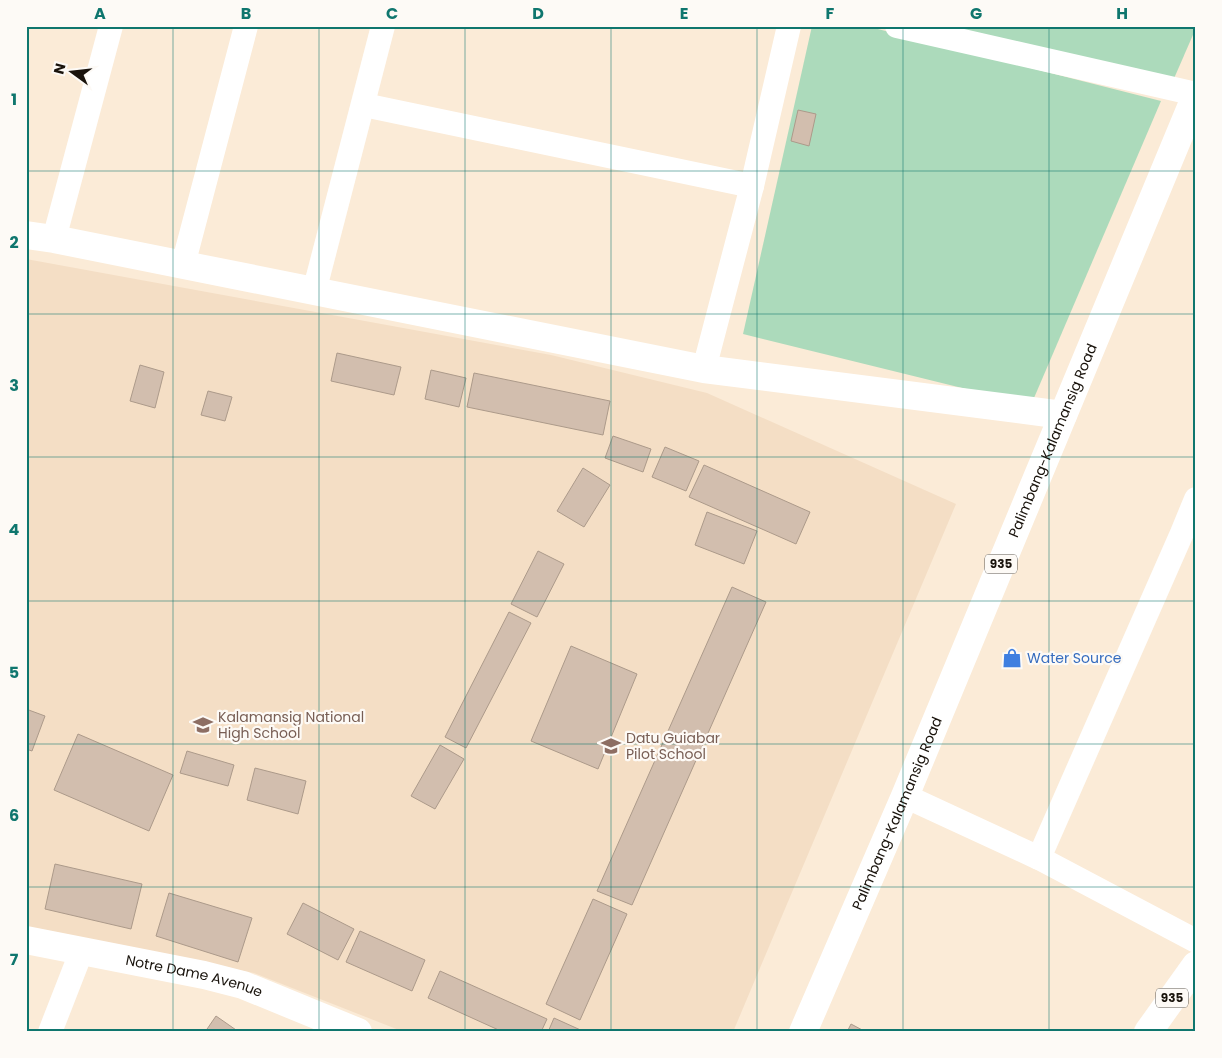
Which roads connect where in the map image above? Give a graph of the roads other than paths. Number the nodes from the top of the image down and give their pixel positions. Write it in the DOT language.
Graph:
graph roads {
  1 [pos="111,26"];
  2 [pos="246,26"];
  3 [pos="383,26"];
  4 [pos="789,26"];
  5 [pos="897,26"];
  6 [pos="1196,94"];
  7 [pos="364,105"];
  8 [pos="752,186"];
  9 [pos="26,235"];
  10 [pos="54,239"];
  11 [pos="183,265"];
  12 [pos="314,292"];
  13 [pos="704,369"];
  14 [pos="1063,415"];
  15 [pos="1196,499"];
  16 [pos="905,796"];
  17 [pos="1038,858"];
  18 [pos="26,940"];
  19 [pos="1196,941"];
  20 [pos="82,950"];
  21 [pos="1196,965"];
  22 [pos="50,1032"];
  23 [pos="358,1032"];
  24 [pos="803,1032"];
  25 [pos="1148,1032"];
  1 -- 10 [label="street"];
  2 -- 11 [label="street"];
  3 -- 7 [label="street"];
  4 -- 8 [label="street"];
  5 -- 6 [label="street"];
  6 -- 14 [label="street, Palimbang-Kalamansig Road / 935"];
  7 -- 8 [label="street"];
  7 -- 12 [label="street"];
  8 -- 13 [label="street"];
  9 -- 10 [label="street"];
  10 -- 11 [label="street"];
  11 -- 12 [label="street"];
  12 -- 13 [label="street"];
  13 -- 14 [label="street"];
  14 -- 16 [label="street, Palimbang-Kalamansig Road / 935"];
  15 -- 17 [label="street"];
  16 -- 17 [label="street"];
  16 -- 24 [label="street, Palimbang-Kalamansig Road / 935"];
  17 -- 19 [label="street"];
  18 -- 20 [label="street, Notre Dame Avenue"];
  20 -- 22 [label="street"];
  20 -- 23 [label="street, Notre Dame Avenue"];
  21 -- 25 [label="street, 935"];
}
